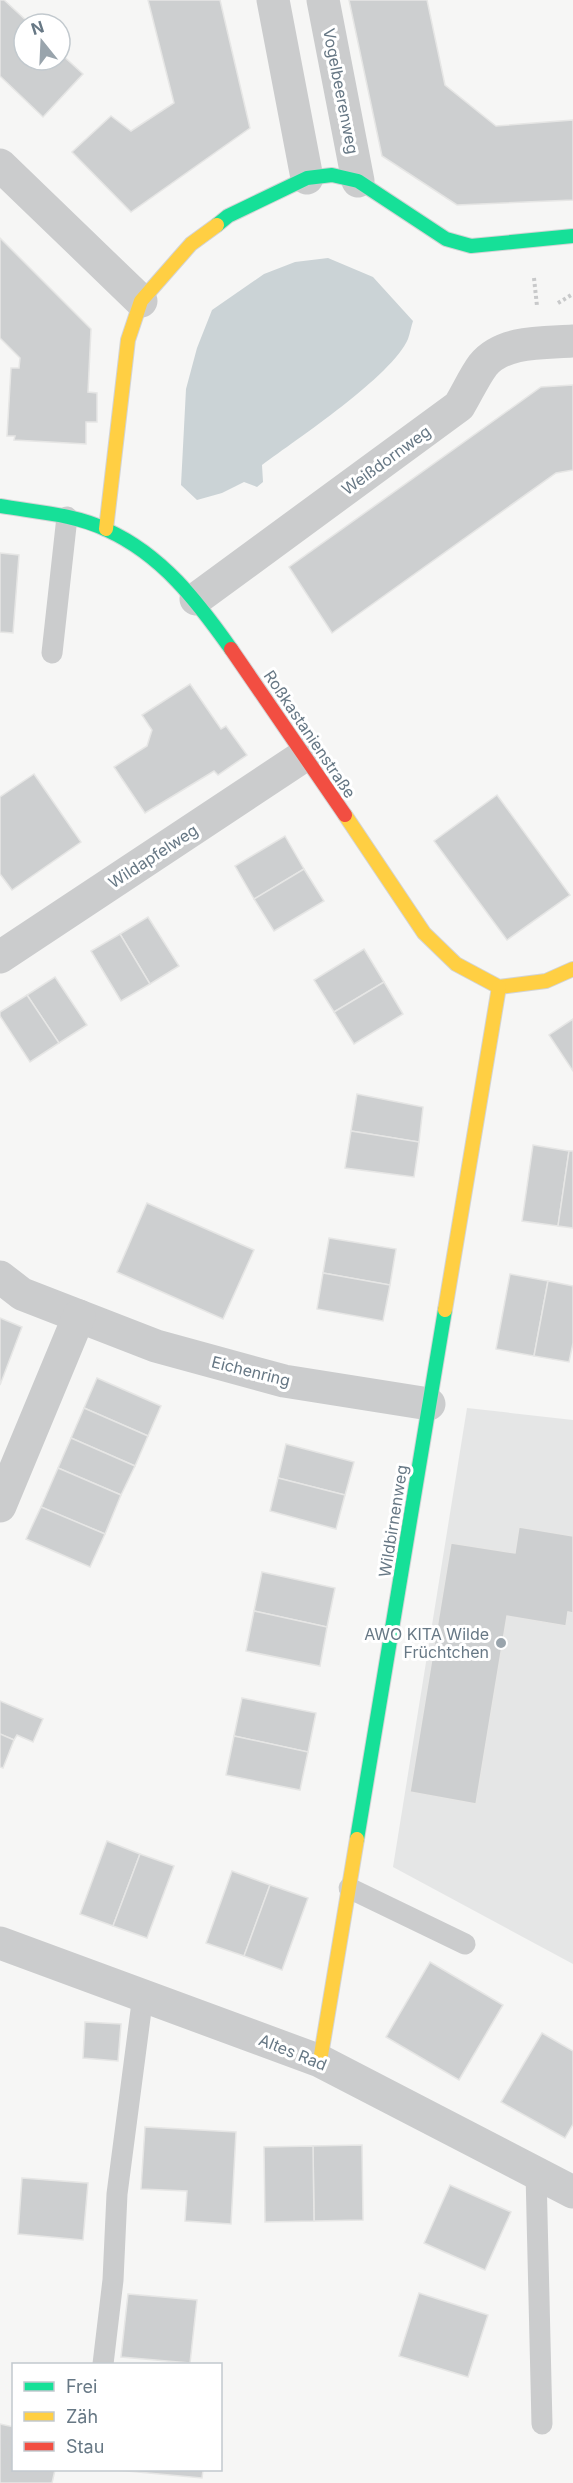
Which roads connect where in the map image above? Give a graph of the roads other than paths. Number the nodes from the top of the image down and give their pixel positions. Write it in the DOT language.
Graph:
graph roads {
  1 [pos="273,0"];
  2 [pos="323,0"];
  3 [pos="0,165"];
  4 [pos="308,177"];
  5 [pos="358,181"];
  6 [pos="573,236"];
  7 [pos="141,301"];
  8 [pos="573,341"];
  9 [pos="0,506"];
  10 [pos="67,518"];
  11 [pos="106,529"];
  12 [pos="196,598"];
  13 [pos="52,653"];
  14 [pos="305,755"];
  15 [pos="0,957"];
  16 [pos="573,969"];
  17 [pos="500,987"];
  18 [pos="0,1277"];
  19 [pos="79,1316"];
  20 [pos="429,1404"];
  21 [pos="0,1506"];
  22 [pos="349,1888"];
  23 [pos="0,1943"];
  24 [pos="465,1944"];
  25 [pos="142,1995"];
  26 [pos="320,2061"];
  27 [pos="536,2173"];
  28 [pos="573,2192"];
  29 [pos="103,2363"];
  30 [pos="542,2424"];
  1 -- 4 [label="street"];
  2 -- 5 [label="street, Vogelbeerenweg"];
  3 -- 7 [label="street"];
  4 -- 5 [label="street"];
  4 -- 7 [label="street"];
  5 -- 6 [label="street"];
  7 -- 11 [label="street"];
  8 -- 12 [label="street, Weißdornweg"];
  9 -- 10 [label="street, Roßkastanienstraße"];
  10 -- 11 [label="street, Roßkastanienstraße"];
  10 -- 13 [label="lane"];
  11 -- 12 [label="street, Roßkastanienstraße"];
  12 -- 14 [label="street, Roßkastanienstraße"];
  14 -- 15 [label="street, Wildapfelweg"];
  14 -- 17 [label="street, Roßkastanienstraße"];
  16 -- 17 [label="street"];
  17 -- 20 [label="street, Wildbirnenweg"];
  18 -- 19 [label="street, Eichenring"];
  19 -- 20 [label="street, Eichenring"];
  19 -- 21 [label="street"];
  20 -- 22 [label="street, Wildbirnenweg"];
  22 -- 24 [label="lane"];
  22 -- 26 [label="street, Wildbirnenweg"];
  23 -- 25 [label="street, Altes Rad"];
  25 -- 26 [label="street, Altes Rad"];
  25 -- 29 [label="lane"];
  26 -- 27 [label="street, Altes Rad"];
  27 -- 28 [label="street, Altes Rad"];
  27 -- 30 [label="lane"];
}
